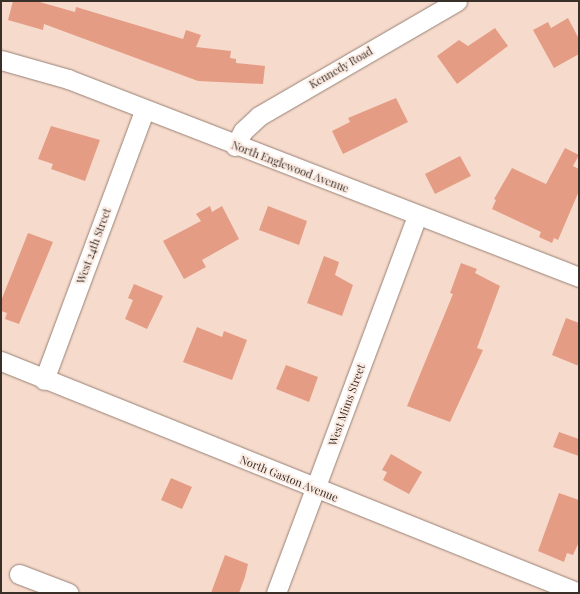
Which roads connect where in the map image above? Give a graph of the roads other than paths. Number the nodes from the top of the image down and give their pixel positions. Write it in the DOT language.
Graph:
graph roads {
  1 [pos="457,1"];
  2 [pos="1,60"];
  3 [pos="144,111"];
  4 [pos="235,146"];
  5 [pos="416,216"];
  6 [pos="579,278"];
  7 [pos="1,361"];
  8 [pos="44,380"];
  9 [pos="316,489"];
  10 [pos="19,574"];
  11 [pos="69,593"];
  12 [pos="276,593"];
  13 [pos="579,593"];
  1 -- 4 [label="street, Kennedy Road"];
  2 -- 3 [label="street, North Englewood Avenue"];
  3 -- 4 [label="street, North Englewood Avenue"];
  3 -- 8 [label="street, West 24th Street"];
  4 -- 5 [label="street, North Englewood Avenue"];
  5 -- 6 [label="street, North Englewood Avenue"];
  5 -- 9 [label="street, West Mims Street"];
  7 -- 8 [label="street, North Gaston Avenue"];
  8 -- 9 [label="street, North Gaston Avenue"];
  9 -- 12 [label="street, West Mims Street"];
  9 -- 13 [label="street, North Gaston Avenue"];
  10 -- 11 [label="street"];
}
